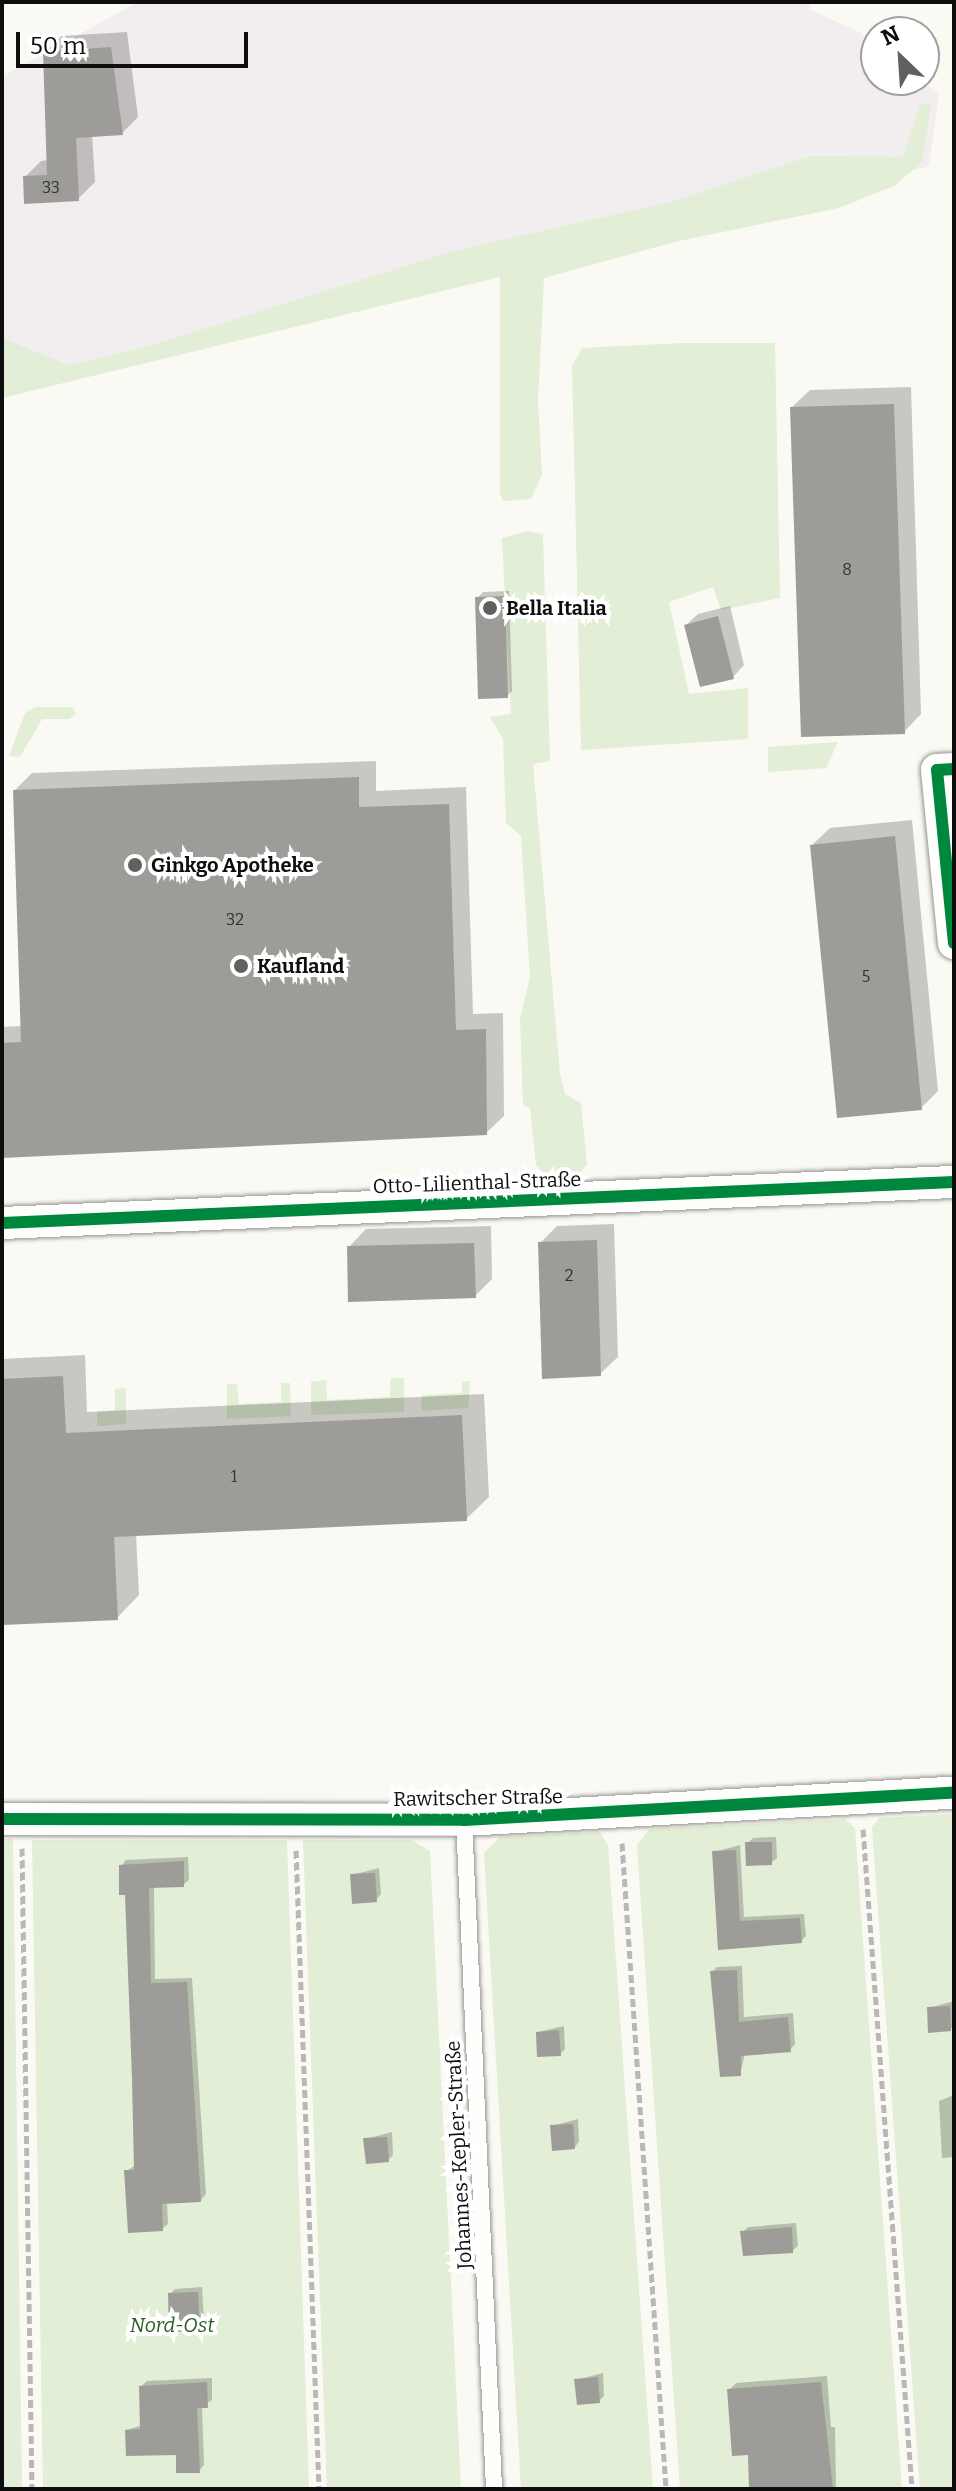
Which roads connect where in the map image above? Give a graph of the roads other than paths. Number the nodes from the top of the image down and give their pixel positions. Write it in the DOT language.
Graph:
graph roads {
  1 [pos="946,769"];
  2 [pos="954,943"];
  3 [pos="954,1182"];
  4 [pos="2,1223"];
  5 [pos="954,1793"];
  6 [pos="12,1819"];
  7 [pos="464,1820"];
  8 [pos="494,2489"];
  1 -- 2 [label="street"];
  3 -- 4 [label="street, Otto-Lilienthal-Straße"];
  5 -- 7 [label="street, Rawitscher Straße"];
  6 -- 7 [label="street, Rawitscher Straße"];
  7 -- 8 [label="lane, Johannes-Kepler-Straße"];
}
